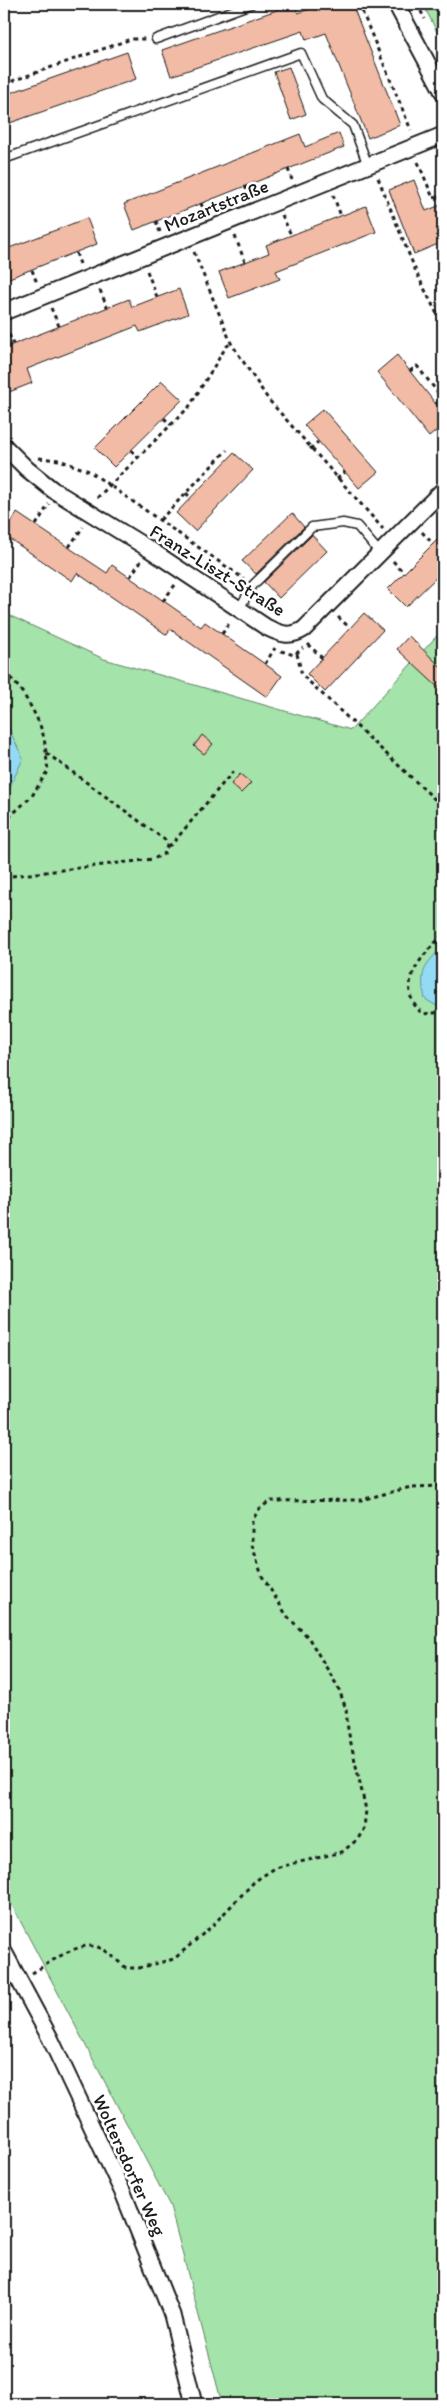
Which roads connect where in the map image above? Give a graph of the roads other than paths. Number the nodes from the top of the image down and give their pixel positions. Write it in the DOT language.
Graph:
graph roads {
  1 [pos="252,4"];
  2 [pos="396,4"];
  3 [pos="156,39"];
  4 [pos="443,92"];
  5 [pos="443,135"];
  6 [pos="4,159"];
  7 [pos="372,171"];
  8 [pos="4,312"];
  9 [pos="4,446"];
  10 [pos="443,490"];
  11 [pos="379,552"];
  12 [pos="235,614"];
  13 [pos="4,1952"];
  14 [pos="194,2404"];
  1 -- 3 [label="lane"];
  2 -- 4 [label="street"];
  5 -- 7 [label="street, Mozartstraße"];
  6 -- 7 [label="lane"];
  7 -- 8 [label="street, Mozartstraße"];
  9 -- 12 [label="street, Franz-Liszt-Straße"];
  10 -- 11 [label="street, Franz-Liszt-Straße"];
  11 -- 12 [label="street, Franz-Liszt-Straße"];
  11 -- 12 [label="lane"];
  13 -- 14 [label="street, Woltersdorfer Weg"];
}
